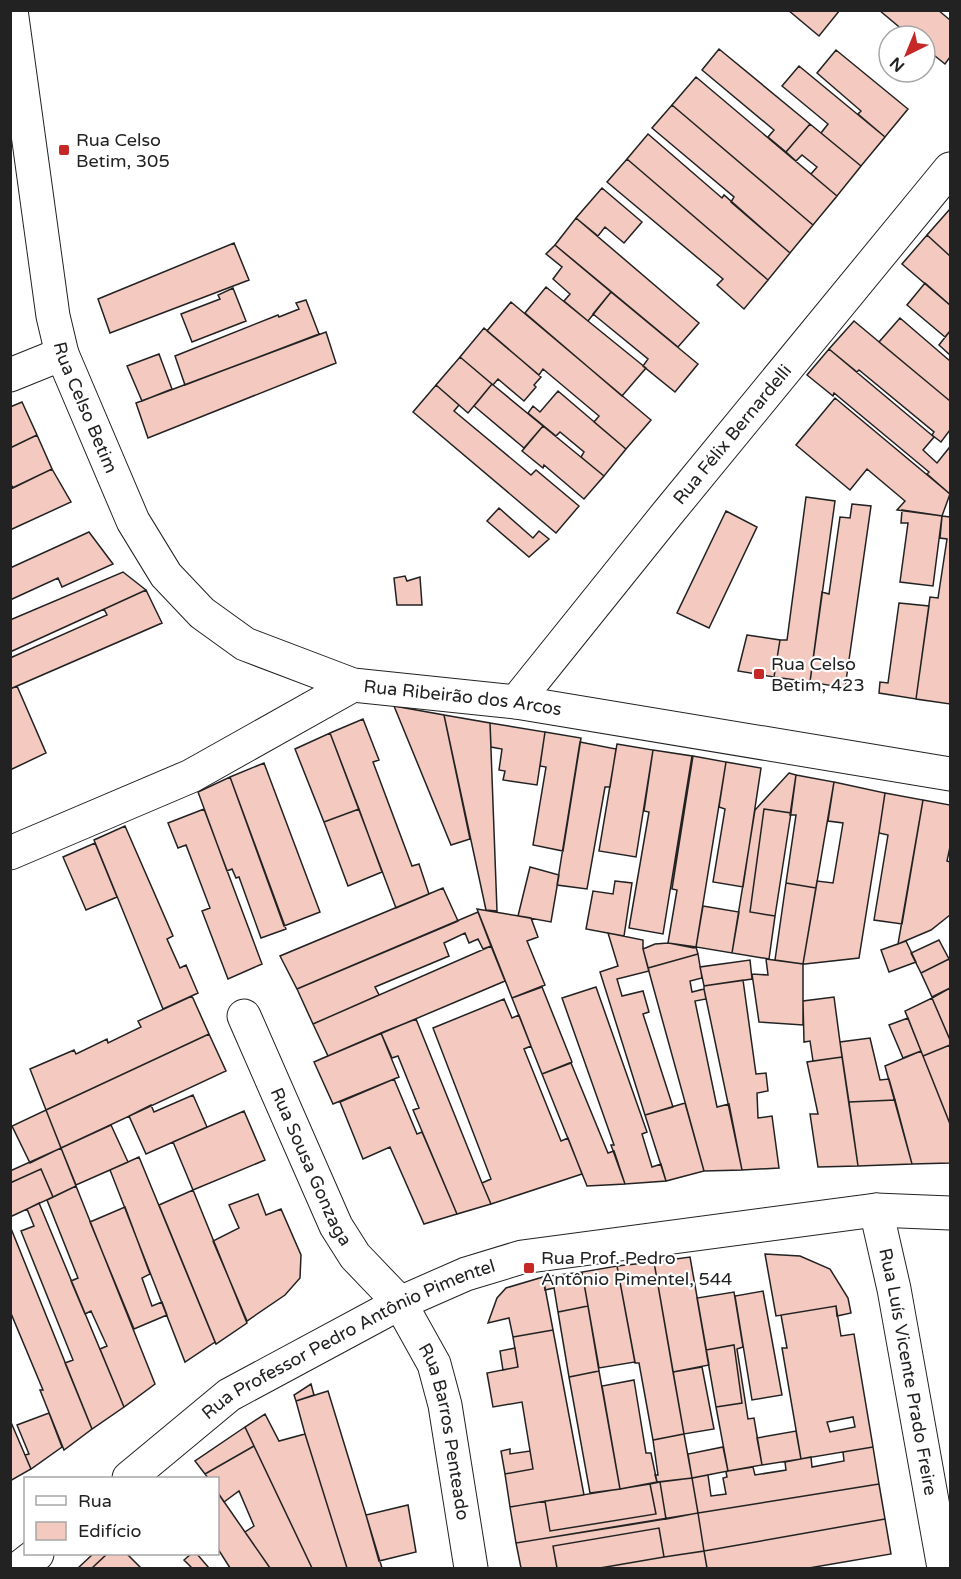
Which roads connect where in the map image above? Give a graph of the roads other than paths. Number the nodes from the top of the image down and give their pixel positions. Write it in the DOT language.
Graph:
graph roads {
  1 [pos="11,10"];
  2 [pos="951,169"];
  3 [pos="62,354"];
  4 [pos="10,375"];
  5 [pos="353,685"];
  6 [pos="516,702"];
  7 [pos="951,774"];
  8 [pos="10,853"];
  9 [pos="244,1016"];
  10 [pos="876,1210"];
  11 [pos="951,1213"];
  12 [pos="400,1303"];
  13 [pos="131,1477"];
  14 [pos="36,1555"];
  15 [pos="19,1569"];
  16 [pos="471,1569"];
  17 [pos="944,1569"];
  1 -- 3 [label="street, Rua Celso Betim"];
  2 -- 6 [label="street, Rua Félix Bernardelli"];
  3 -- 4 [label="street"];
  3 -- 5 [label="street, Rua Celso Betim"];
  5 -- 6 [label="street, Rua Ribeirão dos Arcos"];
  5 -- 8 [label="street, Rua Ribeirão dos Arcos"];
  6 -- 7 [label="street, Rua Ribeirão dos Arcos"];
  9 -- 12 [label="street, Rua Sousa Gonzaga"];
  10 -- 11 [label="street, Rua Professor Pedro Antônio Pimentel"];
  10 -- 12 [label="street, Rua Professor Pedro Antônio Pimentel"];
  10 -- 17 [label="street, Rua Luís Vicente Prado Freire"];
  12 -- 13 [label="street, Rua Professor Pedro Antônio Pimentel"];
  12 -- 16 [label="street, Rua Barros Penteado"];
  14 -- 15 [label="street"];
}
